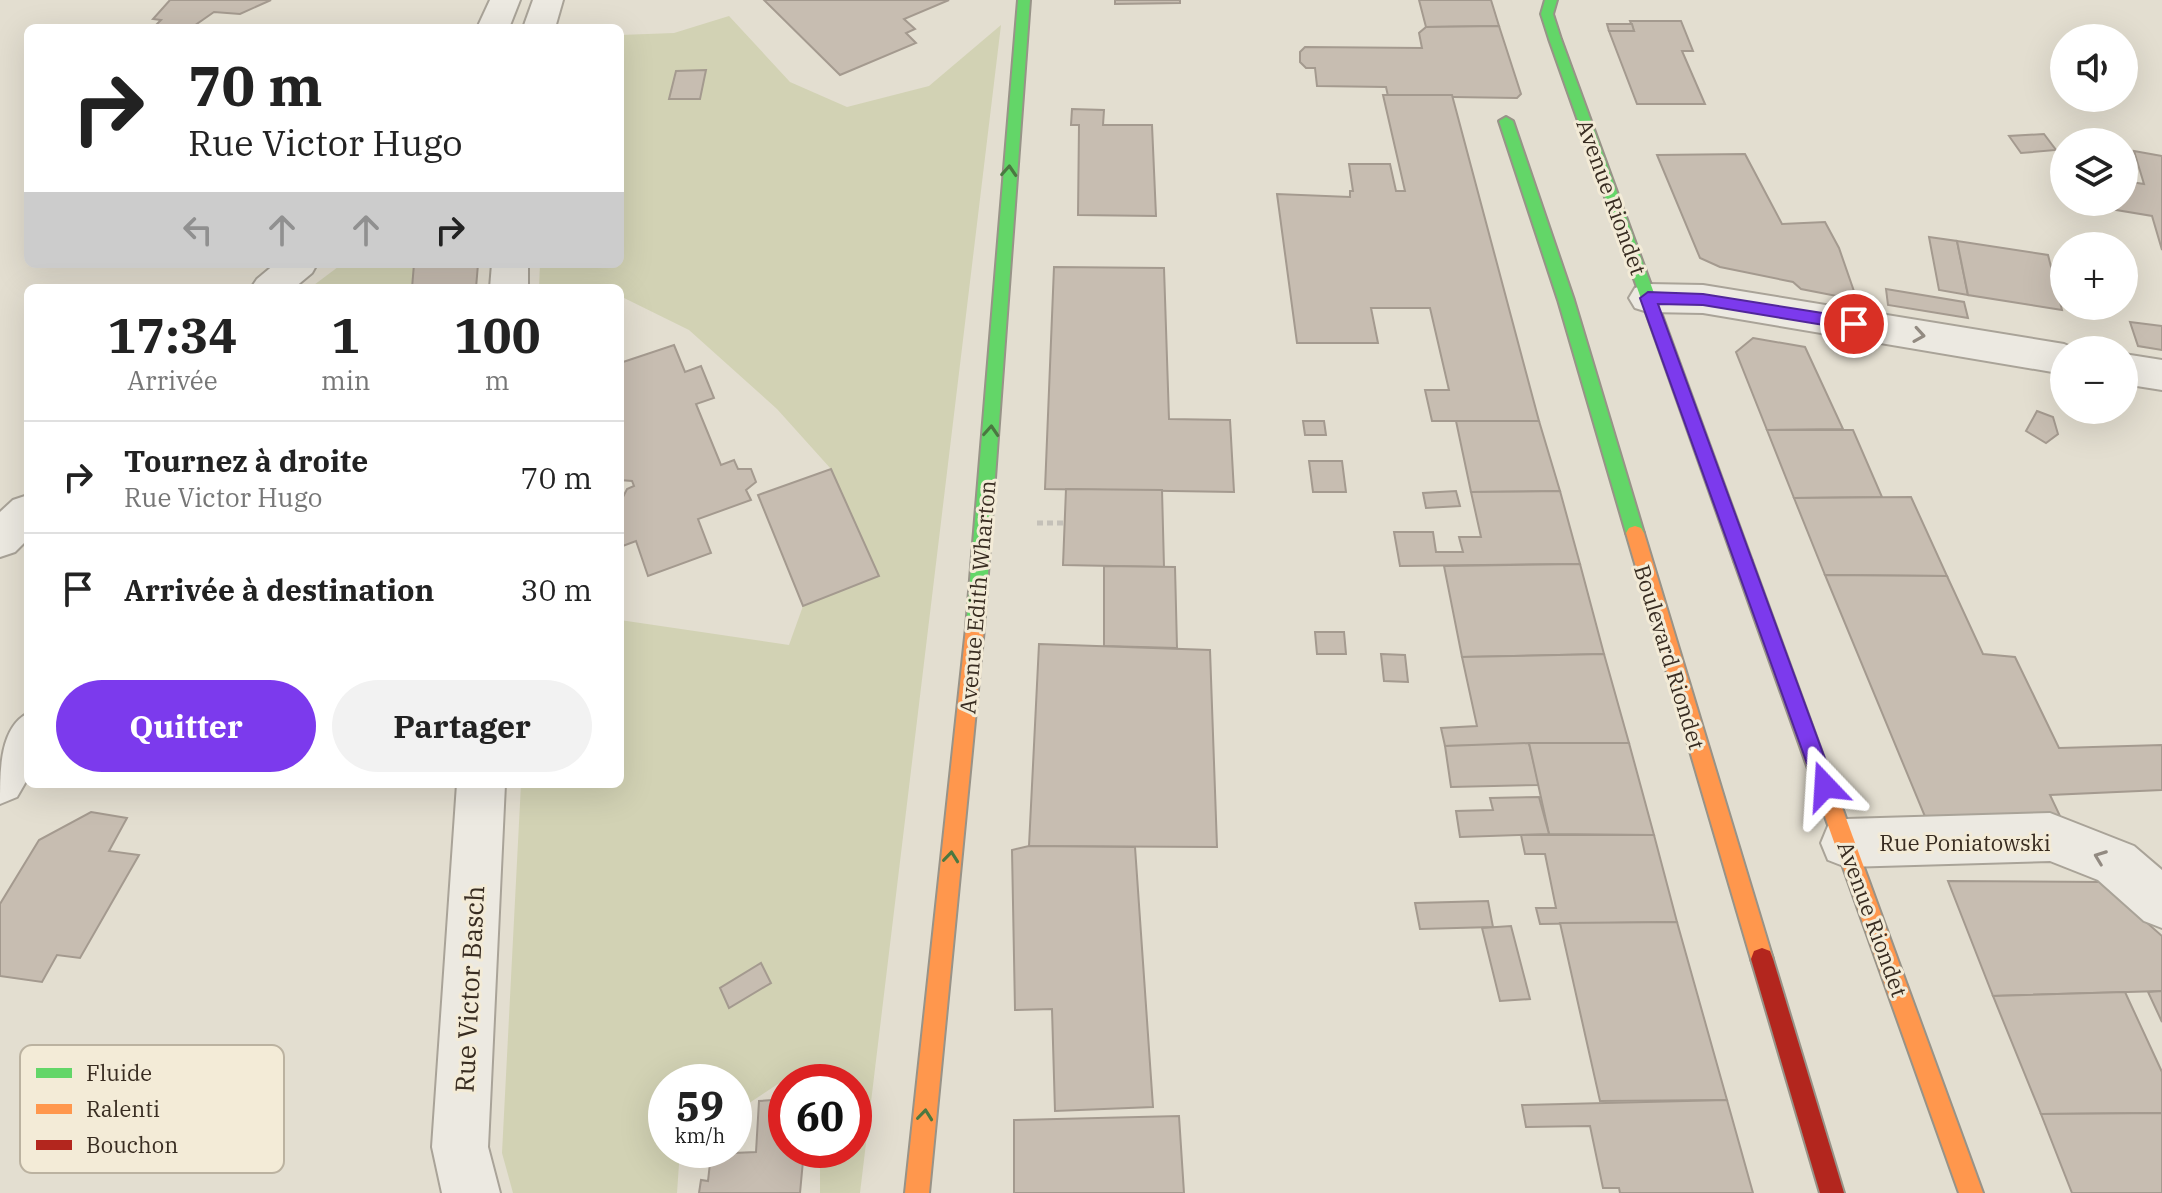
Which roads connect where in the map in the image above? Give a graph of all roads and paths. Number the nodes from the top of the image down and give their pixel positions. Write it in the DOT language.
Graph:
graph roads {
  1 [pos="505,0"];
  2 [pos="548,0"];
  3 [pos="1024,0"];
  4 [pos="1545,5"];
  5 [pos="495,24"];
  6 [pos="540,24"];
  7 [pos="1506,121"];
  8 [pos="294,268"];
  9 [pos="275,284"];
  10 [pos="1648,298"];
  11 [pos="2050,357"];
  12 [pos="2138,371"];
  13 [pos="2162,375"];
  14 [pos="24,516"];
  15 [pos="1025,522"];
  16 [pos="1064,523"];
  17 [pos="0,539"];
  18 [pos="24,742"];
  19 [pos="0,781"];
  20 [pos="481,788"];
  21 [pos="1846,843"];
  22 [pos="2162,903"];
  23 [pos="471,1193"];
  24 [pos="917,1193"];
  25 [pos="1832,1193"];
  26 [pos="1971,1193"];
  1 -- 5 [label="street"];
  2 -- 6 [label="street"];
  24 -- 3 [label="street, Avenue Edith Wharton, one-way"];
  4 -- 10 [label="street, Avenue Riondet"];
  7 -- 25 [label="street, Boulevard Riondet"];
  8 -- 9 [label="street"];
  10 -- 11 [label="street, one-way"];
  10 -- 21 [label="street, Avenue Riondet"];
  12 -- 13 [label="street"];
  14 -- 17 [label="street"];
  15 -- 16 [label="path"];
  18 -- 19 [label="street"];
  20 -- 23 [label="street, Rue Victor Basch"];
  22 -- 21 [label="street, Rue Poniatowski, one-way"];
  21 -- 26 [label="street, Avenue Riondet"];
}
